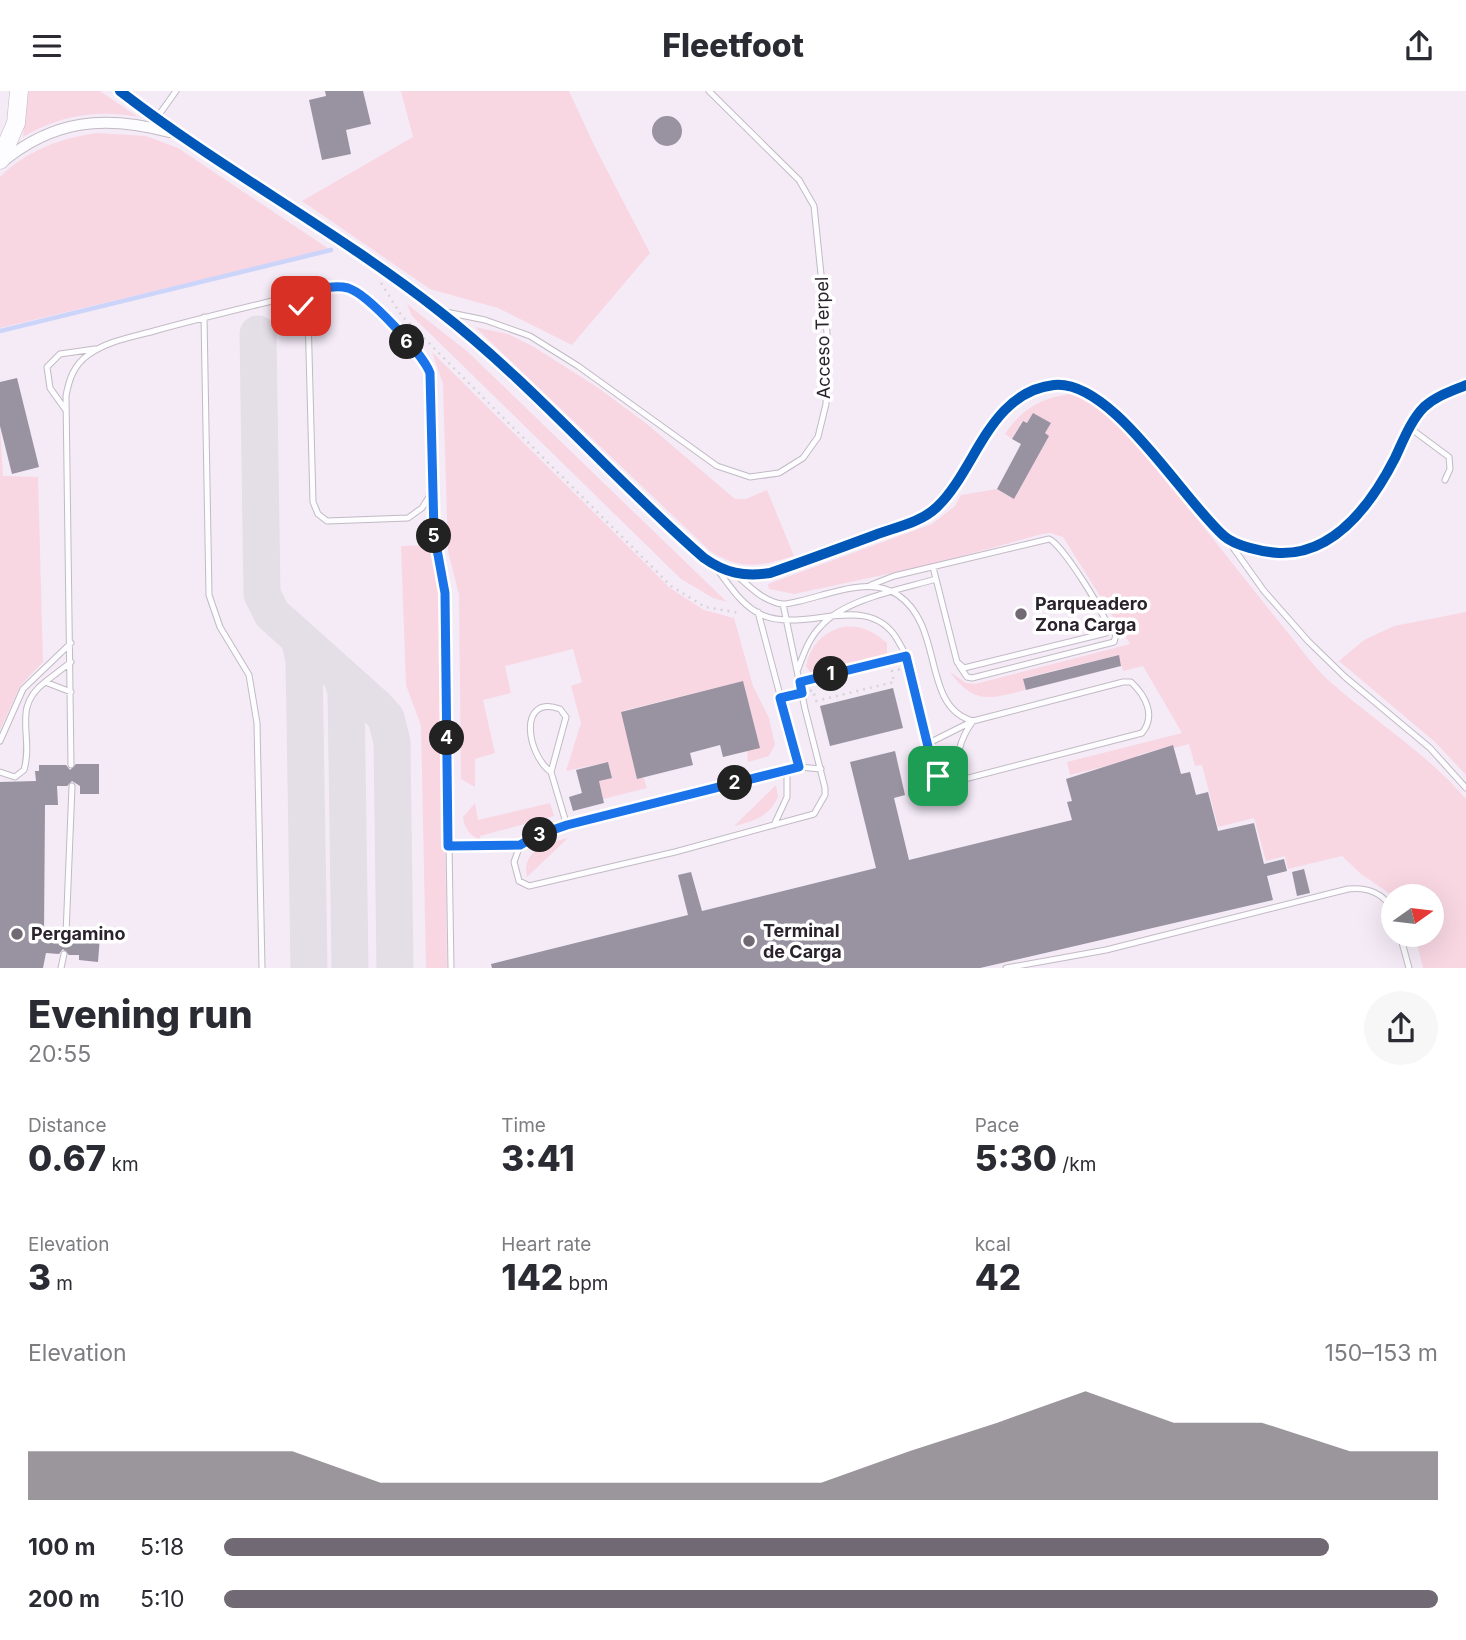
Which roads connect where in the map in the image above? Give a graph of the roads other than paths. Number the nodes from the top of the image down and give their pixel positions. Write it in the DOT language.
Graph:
graph roads {
  1 [pos="19,91"];
  2 [pos="120,91"];
  3 [pos="140,91"];
  4 [pos="176,91"];
  5 [pos="709,91"];
  6 [pos="133,101"];
  7 [pos="156,119"];
  8 [pos="175,134"];
  9 [pos="0,162"];
  10 [pos="321,289"];
  11 [pos="288,297"];
  12 [pos="439,311"];
  13 [pos="308,316"];
  14 [pos="204,317"];
  15 [pos="98,348"];
  16 [pos="1466,385"];
  17 [pos="66,410"];
  18 [pos="1410,428"];
  19 [pos="1445,480"];
  20 [pos="433,489"];
  21 [pos="1225,538"];
  22 [pos="714,565"];
  23 [pos="933,567"];
  24 [pos="732,572"];
  25 [pos="936,579"];
  26 [pos="871,585"];
  27 [pos="892,591"];
  28 [pos="783,604"];
  29 [pos="758,613"];
  30 [pos="830,617"];
  31 [pos="1107,618"];
  32 [pos="787,621"];
  33 [pos="71,643"];
  34 [pos="906,656"];
  35 [pos="71,662"];
  36 [pos="959,666"];
  37 [pos="797,669"];
  38 [pos="45,682"];
  39 [pos="800,682"];
  40 [pos="71,692"];
  41 [pos="973,721"];
  42 [pos="0,741"];
  43 [pos="928,744"];
  44 [pos="71,765"];
  45 [pos="799,767"];
  46 [pos="821,769"];
  47 [pos="788,770"];
  48 [pos="0,772"];
  49 [pos="551,772"];
  50 [pos="957,781"];
  51 [pos="72,786"];
  52 [pos="1466,788"];
  53 [pos="567,825"];
  54 [pos="774,825"];
  55 [pos="520,845"];
  56 [pos="448,846"];
  57 [pos="1381,898"];
  58 [pos="66,934"];
  59 [pos="1403,947"];
  60 [pos="64,954"];
  61 [pos="61,968"];
  62 [pos="262,968"];
  63 [pos="451,968"];
  64 [pos="1006,968"];
  65 [pos="1409,968"];
  1 -- 9 [label="main road"];
  2 -- 6 [label="street"];
  3 -- 6 [label="lane"];
  4 -- 7 [label="lane"];
  5 -- 12 [label="lane, Acceso Terpel"];
  6 -- 7 [label="street"];
  7 -- 8 [label="street"];
  8 -- 9 [label="street"];
  8 -- 12 [label="street"];
  10 -- 11 [label="lane"];
  10 -- 13 [label="lane"];
  10 -- 20 [label="lane"];
  11 -- 13 [label="lane"];
  11 -- 14 [label="lane"];
  12 -- 22 [label="street"];
  13 -- 20 [label="lane"];
  14 -- 15 [label="lane"];
  14 -- 62 [label="lane"];
  15 -- 17 [label="lane"];
  15 -- 17 [label="lane"];
  16 -- 18 [label="street"];
  17 -- 33 [label="lane"];
  18 -- 19 [label="lane"];
  18 -- 21 [label="street"];
  20 -- 56 [label="lane"];
  21 -- 24 [label="street"];
  21 -- 52 [label="lane"];
  22 -- 24 [label="street"];
  22 -- 29 [label="lane"];
  23 -- 25 [label="lane"];
  23 -- 26 [label="lane"];
  23 -- 31 [label="lane"];
  24 -- 28 [label="lane"];
  25 -- 27 [label="lane"];
  25 -- 36 [label="lane"];
  26 -- 27 [label="lane"];
  26 -- 28 [label="lane"];
  27 -- 30 [label="lane"];
  27 -- 41 [label="lane"];
  28 -- 32 [label="lane"];
  29 -- 32 [label="lane"];
  29 -- 45 [label="lane"];
  30 -- 32 [label="lane"];
  30 -- 34 [label="lane"];
  30 -- 37 [label="lane"];
  31 -- 36 [label="lane"];
  31 -- 36 [label="lane"];
  32 -- 37 [label="lane"];
  33 -- 35 [label="lane"];
  33 -- 42 [label="lane"];
  34 -- 39 [label="lane"];
  34 -- 43 [label="lane"];
  35 -- 38 [label="lane"];
  35 -- 40 [label="lane"];
  37 -- 39 [label="lane"];
  38 -- 40 [label="lane"];
  38 -- 48 [label="lane"];
  39 -- 46 [label="lane"];
  40 -- 44 [label="lane"];
  41 -- 43 [label="lane"];
  41 -- 50 [label="lane"];
  41 -- 50 [label="lane"];
  43 -- 50 [label="lane"];
  45 -- 46 [label="lane"];
  45 -- 47 [label="lane"];
  46 -- 54 [label="lane"];
  47 -- 53 [label="lane"];
  47 -- 54 [label="lane"];
  49 -- 49 [label="lane"];
  49 -- 53 [label="lane"];
  51 -- 58 [label="lane"];
  53 -- 55 [label="lane"];
  54 -- 55 [label="lane"];
  55 -- 56 [label="lane"];
  56 -- 63 [label="lane"];
  57 -- 64 [label="lane"];
  59 -- 65 [label="lane"];
  60 -- 61 [label="lane"];
}
